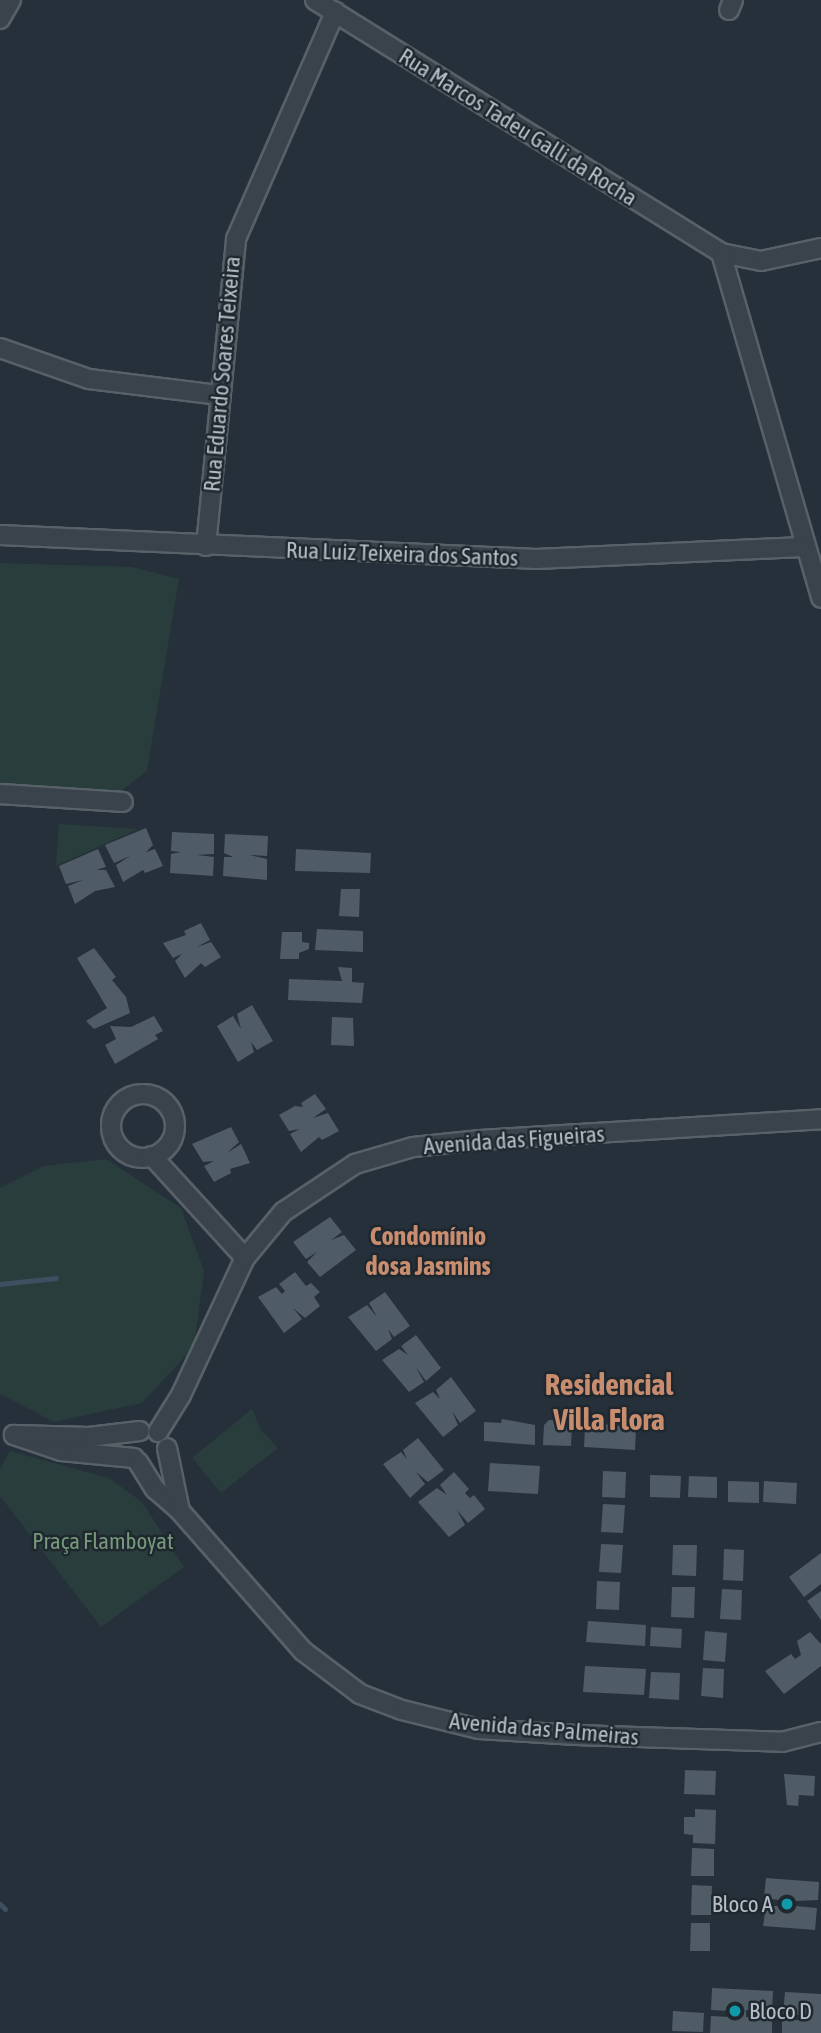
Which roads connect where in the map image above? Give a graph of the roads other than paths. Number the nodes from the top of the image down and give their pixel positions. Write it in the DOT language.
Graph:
graph roads {
  1 [pos="11,0"];
  2 [pos="315,0"];
  3 [pos="335,12"];
  4 [pos="0,19"];
  5 [pos="821,248"];
  6 [pos="721,253"];
  7 [pos="0,348"];
  8 [pos="220,396"];
  9 [pos="0,535"];
  10 [pos="206,546"];
  11 [pos="803,547"];
  12 [pos="821,598"];
  13 [pos="0,794"];
  14 [pos="123,802"];
  15 [pos="821,1119"];
  16 [pos="152,1156"];
  17 [pos="245,1258"];
  18 [pos="155,1437"];
  19 [pos="136,1460"];
  20 [pos="180,1511"];
  21 [pos="821,1732"];
  1 -- 4 [label="street"];
  2 -- 3 [label="street, Rua Marcos Tadeu Galli da Rocha"];
  3 -- 6 [label="street, Rua Marcos Tadeu Galli da Rocha"];
  3 -- 8 [label="street, Rua Eduardo Soares Teixeira"];
  5 -- 6 [label="street"];
  6 -- 11 [label="street"];
  7 -- 8 [label="street"];
  8 -- 10 [label="street, Rua Eduardo Soares Teixeira"];
  9 -- 10 [label="street, Rua Luiz Teixeira dos Santos"];
  10 -- 11 [label="street, Rua Luiz Teixeira dos Santos"];
  11 -- 12 [label="street"];
  13 -- 14 [label="street"];
  15 -- 17 [label="street, Avenida das Figueiras"];
  16 -- 17 [label="street"];
  17 -- 18 [label="street, Avenida das Figueiras"];
  18 -- 19 [label="street"];
  18 -- 19 [label="street"];
  18 -- 19 [label="street"];
  18 -- 20 [label="street, Avenida das Palmeiras"];
  19 -- 20 [label="street, Avenida das Palmeiras"];
  20 -- 21 [label="street, Avenida das Palmeiras"];
}
